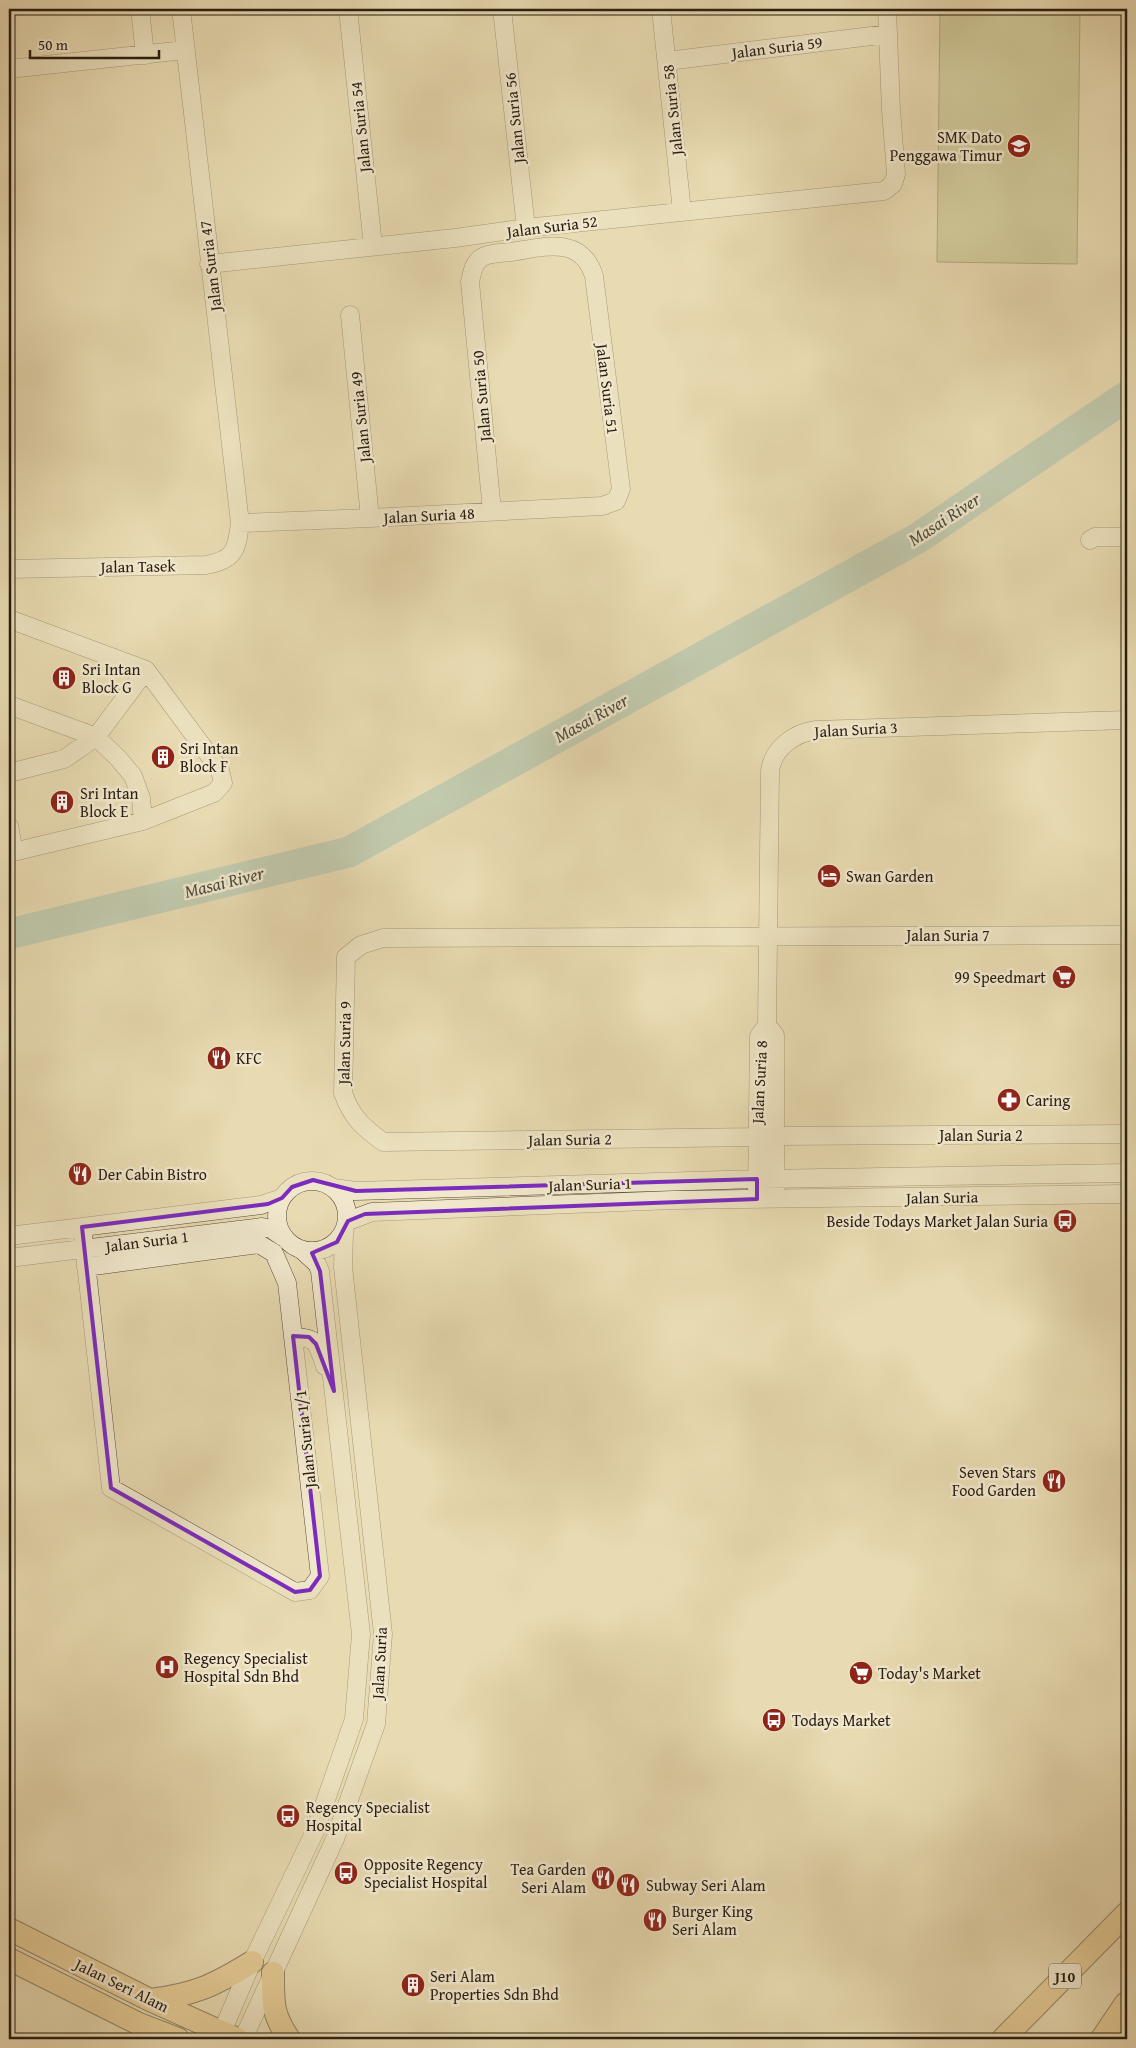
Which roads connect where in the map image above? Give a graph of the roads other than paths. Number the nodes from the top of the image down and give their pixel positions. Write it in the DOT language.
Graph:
graph roads {
  1 [pos="140,9"];
  2 [pos="181,9"];
  3 [pos="348,9"];
  4 [pos="502,9"];
  5 [pos="661,9"];
  6 [pos="887,9"];
  7 [pos="888,34"];
  8 [pos="185,50"];
  9 [pos="145,55"];
  10 [pos="667,61"];
  11 [pos="9,69"];
  12 [pos="682,212"];
  13 [pos="553,225"];
  14 [pos="526,228"];
  15 [pos="556,245"];
  16 [pos="373,246"];
  17 [pos="209,264"];
  18 [pos="350,315"];
  19 [pos="616,501"];
  20 [pos="492,511"];
  21 [pos="370,518"];
  22 [pos="240,523"];
  23 [pos="1127,537"];
  24 [pos="1090,540"];
  25 [pos="9,570"];
  26 [pos="9,619"];
  27 [pos="146,670"];
  28 [pos="9,704"];
  29 [pos="1127,720"];
  30 [pos="96,737"];
  31 [pos="9,772"];
  32 [pos="143,821"];
  33 [pos="9,826"];
  34 [pos="11,852"];
  35 [pos="1127,935"];
  36 [pos="768,936"];
  37 [pos="346,957"];
  38 [pos="767,1025"];
  39 [pos="1127,1134"];
  40 [pos="775,1136"];
  41 [pos="757,1137"];
  42 [pos="383,1142"];
  43 [pos="1127,1173"];
  44 [pos="847,1177"];
  45 [pos="757,1179"];
  46 [pos="775,1179"];
  47 [pos="334,1188"];
  48 [pos="1127,1194"];
  49 [pos="282,1198"];
  50 [pos="757,1199"];
  51 [pos="775,1199"];
  52 [pos="82,1227"];
  53 [pos="346,1227"];
  54 [pos="9,1236"];
  55 [pos="283,1237"];
  56 [pos="84,1249"];
  57 [pos="303,1251"];
  58 [pos="9,1258"];
  59 [pos="86,1267"];
  60 [pos="293,1337"];
  61 [pos="334,1391"];
  62 [pos="1127,1913"];
  63 [pos="9,1929"];
  64 [pos="9,1959"];
  65 [pos="252,1962"];
  66 [pos="273,1973"];
  67 [pos="150,2000"];
  68 [pos="1127,2005"];
  69 [pos="145,2032"];
  70 [pos="226,2037"];
  71 [pos="178,2039"];
  72 [pos="243,2039"];
  73 [pos="289,2039"];
  74 [pos="1003,2039"];
  75 [pos="1104,2039"];
  1 -- 9 [label="street"];
  2 -- 8 [label="street, Jalan Suria 47"];
  3 -- 16 [label="street, Jalan Suria 54"];
  4 -- 14 [label="street, Jalan Suria 56"];
  5 -- 10 [label="street, Jalan Suria 58"];
  6 -- 7 [label="street"];
  7 -- 10 [label="street, Jalan Suria 59"];
  7 -- 12 [label="street, Jalan Suria 52"];
  8 -- 9 [label="street"];
  8 -- 17 [label="street, Jalan Suria 47"];
  9 -- 11 [label="street"];
  10 -- 12 [label="street, Jalan Suria 58"];
  12 -- 13 [label="street, Jalan Suria 52"];
  13 -- 14 [label="street, Jalan Suria 52"];
  13 -- 15 [label="street"];
  14 -- 16 [label="street, Jalan Suria 52"];
  15 -- 19 [label="street, Jalan Suria 51"];
  15 -- 20 [label="street, Jalan Suria 50"];
  16 -- 17 [label="street, Jalan Suria 52"];
  17 -- 22 [label="street, Jalan Suria 47"];
  18 -- 21 [label="street, Jalan Suria 49"];
  19 -- 20 [label="street, Jalan Suria 48"];
  20 -- 21 [label="street, Jalan Suria 48"];
  21 -- 22 [label="street, Jalan Suria 48"];
  22 -- 25 [label="street, Jalan Tasek"];
  23 -- 24 [label="street"];
  26 -- 27 [label="street"];
  27 -- 30 [label="street"];
  27 -- 32 [label="street"];
  28 -- 30 [label="street"];
  29 -- 36 [label="street, Jalan Suria 3"];
  30 -- 31 [label="street"];
  30 -- 32 [label="street"];
  32 -- 34 [label="street"];
  33 -- 34 [label="street"];
  35 -- 36 [label="street, Jalan Suria 7"];
  36 -- 37 [label="street, Jalan Suria 7"];
  36 -- 38 [label="street, Jalan Suria 8"];
  37 -- 42 [label="street, Jalan Suria 9"];
  38 -- 40 [label="street"];
  38 -- 41 [label="street, Jalan Suria 8"];
  39 -- 40 [label="street, Jalan Suria 2"];
  40 -- 46 [label="street"];
  41 -- 42 [label="street, Jalan Suria 2"];
  41 -- 45 [label="street, Jalan Suria 8"];
  43 -- 44 [label="street, Jalan Suria"];
  44 -- 46 [label="street, Jalan Suria 1"];
  45 -- 46 [label="street, Jalan Suria 1"];
  45 -- 47 [label="street, Jalan Suria 1"];
  45 -- 50 [label="street, Jalan Suria 8"];
  46 -- 51 [label="street"];
  47 -- 49 [label="street"];
  47 -- 53 [label="street"];
  48 -- 51 [label="street, Jalan Suria"];
  49 -- 52 [label="street, Jalan Suria 1"];
  49 -- 55 [label="street"];
  50 -- 51 [label="street, Jalan Suria"];
  50 -- 53 [label="street, Jalan Suria 1"];
  52 -- 54 [label="street, Jalan Suria 1"];
  52 -- 56 [label="street"];
  53 -- 57 [label="street"];
  53 -- 66 [label="street, Jalan Suria"];
  55 -- 56 [label="street, Jalan Suria 1"];
  55 -- 57 [label="street"];
  56 -- 58 [label="street, Jalan Suria 1"];
  56 -- 59 [label="street"];
  57 -- 61 [label="street, Jalan Suria"];
  59 -- 60 [label="street, Jalan Suria 1/1"];
  59 -- 60 [label="street, Jalan Suria 1/1"];
  60 -- 61 [label="street"];
  61 -- 65 [label="street, Jalan Suria"];
  62 -- 74 [label="main road, J10"];
  63 -- 67 [label="main road, Jalan Seri Alam"];
  64 -- 69 [label="main road, Jalan Seri Alam"];
  65 -- 67 [label="main road"];
  65 -- 70 [label="street, Jalan Suria"];
  66 -- 72 [label="street, Jalan Suria"];
  66 -- 73 [label="main road"];
  67 -- 70 [label="main road, Jalan Seri Alam"];
  68 -- 75 [label="highway"];
  69 -- 71 [label="main road, Jalan Seri Alam"];
}
